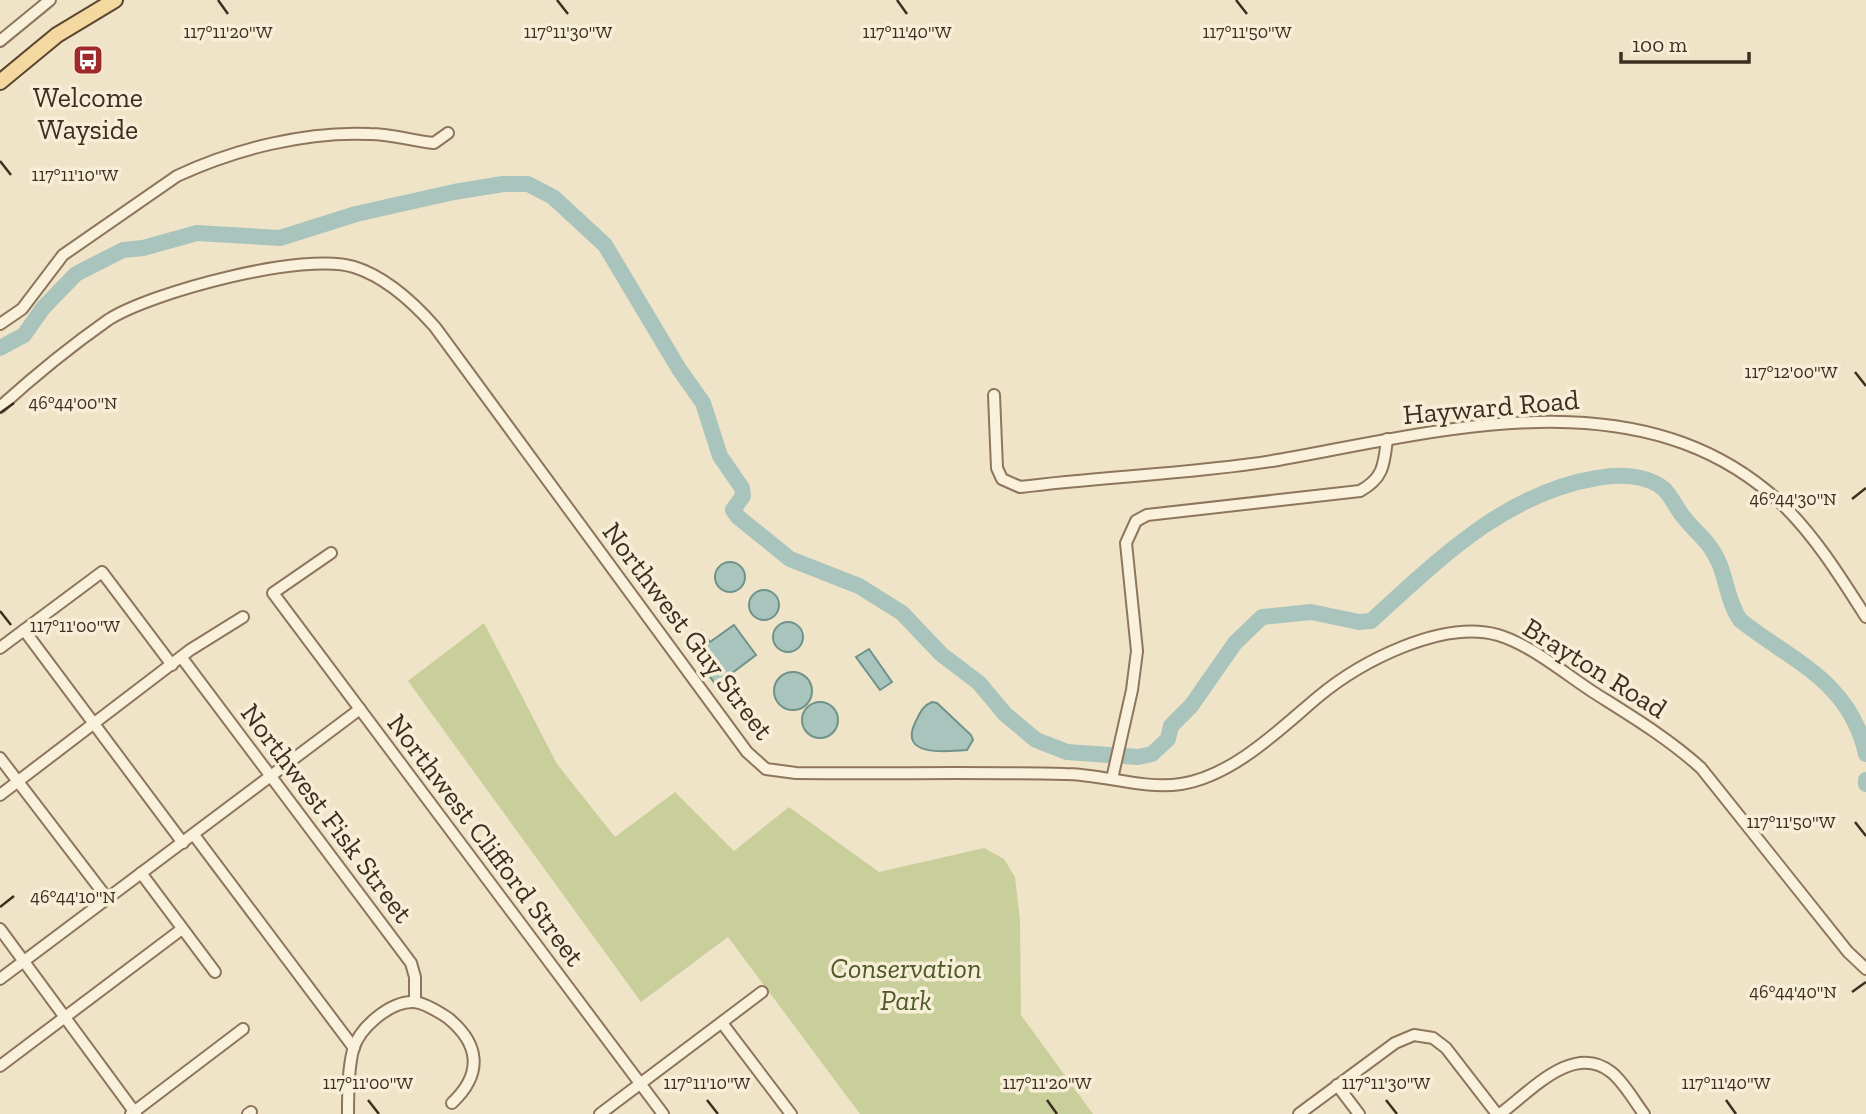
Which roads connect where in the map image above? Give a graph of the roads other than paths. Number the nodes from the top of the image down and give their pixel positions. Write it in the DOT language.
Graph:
graph roads {
  1 [pos="50,0"];
  2 [pos="115,0"];
  3 [pos="0,41"];
  4 [pos="0,82"];
  5 [pos="447,133"];
  6 [pos="0,324"];
  7 [pos="994,395"];
  8 [pos="0,407"];
  9 [pos="1387,439"];
  10 [pos="331,553"];
  11 [pos="243,617"];
  12 [pos="1866,617"];
  13 [pos="24,630"];
  14 [pos="0,648"];
  15 [pos="182,658"];
  16 [pos="172,665"];
  17 [pos="360,709"];
  18 [pos="94,723"];
  19 [pos="0,758"];
  20 [pos="1113,773"];
  21 [pos="271,777"];
  22 [pos="18,782"];
  23 [pos="0,795"];
  24 [pos="194,835"];
  25 [pos="183,843"];
  26 [pos="141,873"];
  27 [pos="107,898"];
  28 [pos="0,929"];
  29 [pos="182,929"];
  30 [pos="24,961"];
  31 [pos="1866,969"];
  32 [pos="215,972"];
  33 [pos="0,979"];
  34 [pos="762,992"];
  35 [pos="415,1002"];
  36 [pos="66,1018"];
  37 [pos="722,1023"];
  38 [pos="243,1029"];
  39 [pos="354,1048"];
  40 [pos="0,1066"];
  41 [pos="640,1084"];
  42 [pos="1337,1085"];
  43 [pos="452,1103"];
  44 [pos="134,1113"];
  45 [pos="348,1114"];
  46 [pos="600,1114"];
  47 [pos="663,1114"];
  48 [pos="791,1114"];
  49 [pos="1299,1114"];
  50 [pos="1359,1114"];
  51 [pos="1499,1114"];
  52 [pos="1644,1114"];
  1 -- 3 [label="street"];
  2 -- 4 [label="main road"];
  5 -- 6 [label="street"];
  7 -- 9 [label="street"];
  8 -- 20 [label="street, Northwest Guy Street"];
  9 -- 12 [label="street, Hayward Road"];
  9 -- 20 [label="street, Hayward Road"];
  10 -- 17 [label="street, Northwest Clifford Street"];
  11 -- 15 [label="street"];
  13 -- 14 [label="street"];
  13 -- 16 [label="street"];
  13 -- 18 [label="street"];
  15 -- 16 [label="street"];
  15 -- 21 [label="street, Northwest Fisk Street"];
  16 -- 18 [label="street"];
  17 -- 21 [label="street"];
  17 -- 41 [label="street, Northwest Clifford Street"];
  18 -- 22 [label="street"];
  18 -- 25 [label="street"];
  19 -- 22 [label="street"];
  20 -- 31 [label="street, Brayton Road"];
  21 -- 24 [label="street"];
  21 -- 35 [label="street, Northwest Fisk Street"];
  22 -- 23 [label="street"];
  22 -- 27 [label="street"];
  24 -- 25 [label="street"];
  24 -- 39 [label="street"];
  25 -- 26 [label="street"];
  26 -- 27 [label="street"];
  26 -- 29 [label="street"];
  27 -- 30 [label="street"];
  28 -- 30 [label="street"];
  29 -- 32 [label="street"];
  29 -- 36 [label="street"];
  30 -- 33 [label="street"];
  30 -- 36 [label="street"];
  34 -- 37 [label="street"];
  35 -- 39 [label="street"];
  35 -- 43 [label="street"];
  36 -- 40 [label="street"];
  36 -- 44 [label="street"];
  37 -- 41 [label="street"];
  37 -- 48 [label="street"];
  38 -- 44 [label="street"];
  39 -- 45 [label="street"];
  41 -- 46 [label="street"];
  41 -- 47 [label="street, Northwest Clifford Street"];
  42 -- 49 [label="street"];
  42 -- 50 [label="street"];
  42 -- 51 [label="street"];
  51 -- 52 [label="street"];
}
